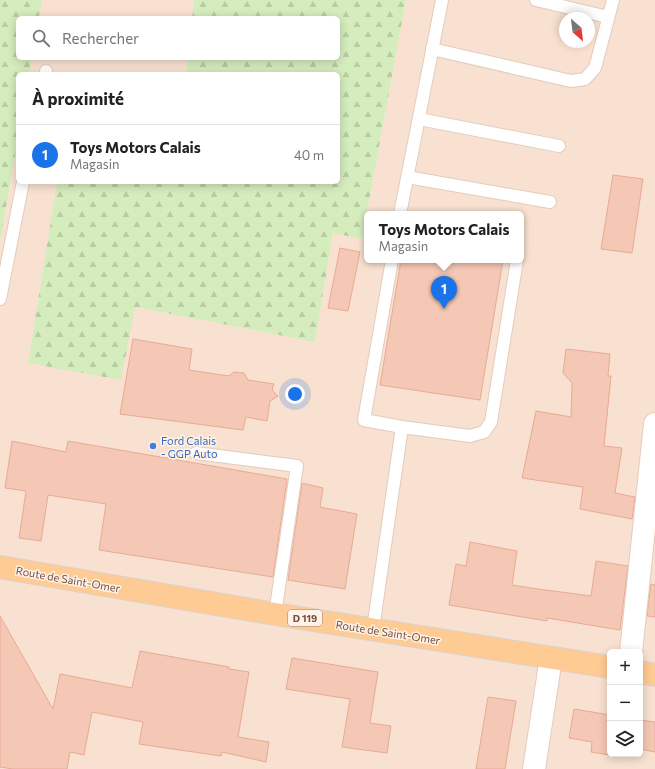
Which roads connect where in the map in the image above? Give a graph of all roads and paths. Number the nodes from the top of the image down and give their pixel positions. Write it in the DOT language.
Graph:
graph roads {
  1 [pos="442,0"];
  2 [pos="536,0"];
  3 [pos="613,0"];
  4 [pos="608,17"];
  5 [pos="432,50"];
  6 [pos="419,119"];
  7 [pos="559,146"];
  8 [pos="407,177"];
  9 [pos="23,184"];
  10 [pos="550,202"];
  11 [pos="401,211"];
  12 [pos="391,263"];
  13 [pos="517,263"];
  14 [pos="0,299"];
  15 [pos="655,424"];
  16 [pos="402,427"];
  17 [pos="196,453"];
  18 [pos="0,567"];
  19 [pos="275,614"];
  20 [pos="373,629"];
  21 [pos="631,649"];
  22 [pos="552,658"];
  23 [pos="607,667"];
  24 [pos="643,673"];
  25 [pos="655,675"];
  26 [pos="534,769"];
  1 -- 5 [label="lane"];
  2 -- 4 [label="lane"];
  3 -- 4 [label="lane"];
  4 -- 5 [label="lane"];
  5 -- 6 [label="lane"];
  6 -- 7 [label="lane"];
  6 -- 8 [label="lane"];
  8 -- 10 [label="lane"];
  8 -- 11 [label="lane"];
  9 -- 14 [label="lane"];
  12 -- 16 [label="lane"];
  13 -- 16 [label="lane"];
  15 -- 21 [label="street"];
  16 -- 20 [label="lane"];
  17 -- 19 [label="lane"];
  18 -- 19 [label="main road, Route de Saint-Omer / D 119"];
  19 -- 20 [label="main road, Route de Saint-Omer / D 119"];
  20 -- 22 [label="main road, Route de Saint-Omer / D 119"];
  22 -- 23 [label="main road, Route de Saint-Omer / D 119"];
  22 -- 26 [label="street"];
  24 -- 25 [label="main road"];
}
